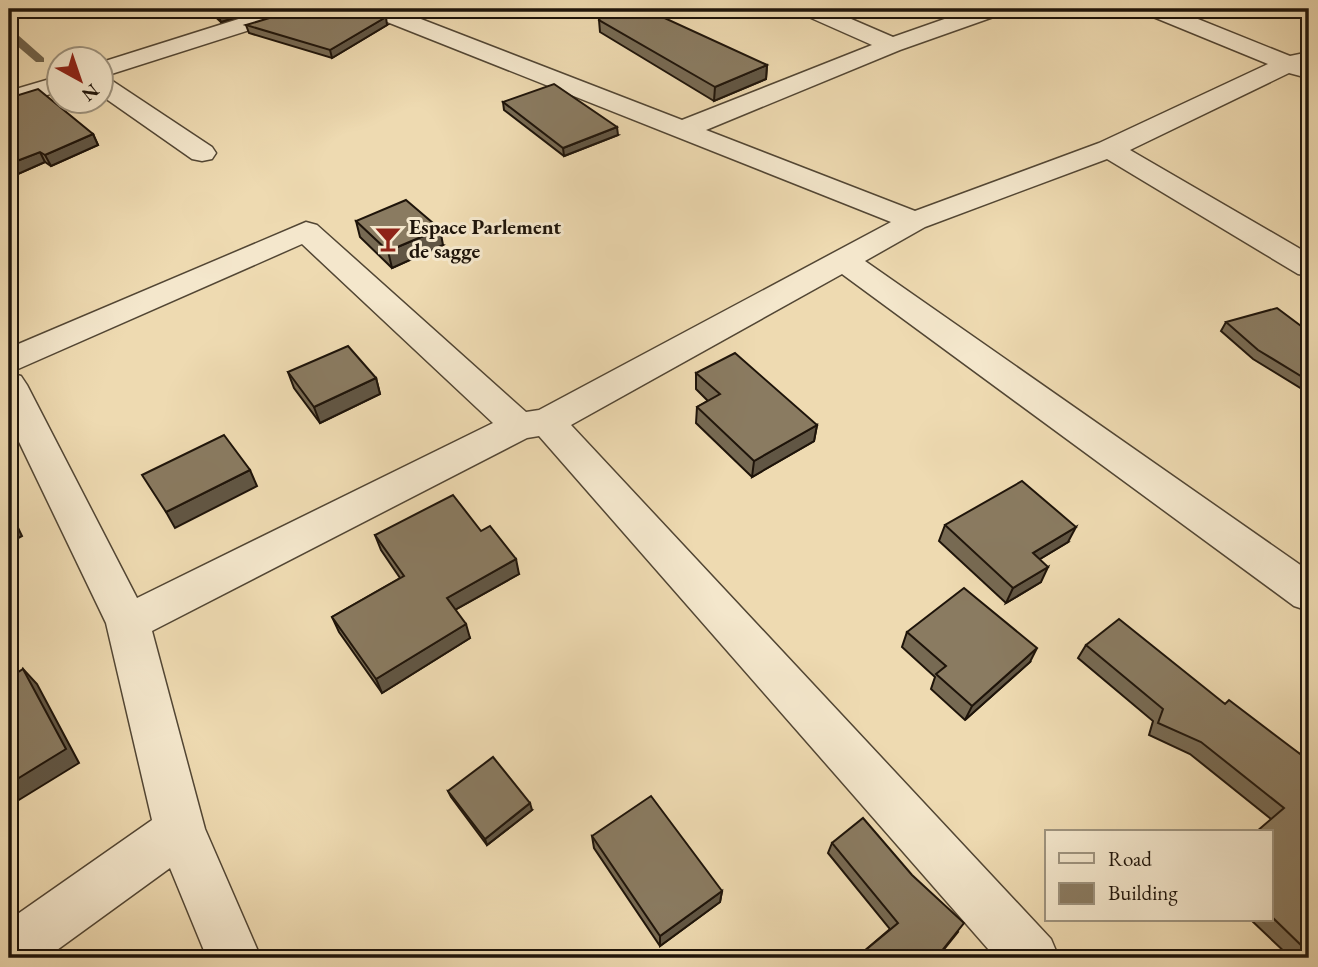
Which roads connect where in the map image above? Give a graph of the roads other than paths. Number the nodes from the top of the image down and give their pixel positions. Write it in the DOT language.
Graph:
graph roads {
  1 [pos="292,9"];
  2 [pos="375,9"];
  3 [pos="810,9"];
  4 [pos="1154,9"];
  5 [pos="991,10"];
  6 [pos="892,45"];
  7 [pos="116,65"];
  8 [pos="1303,65"];
  9 [pos="46,87"];
  10 [pos="116,94"];
  11 [pos="9,99"];
  12 [pos="684,129"];
  13 [pos="1109,149"];
  14 [pos="202,152"];
  15 [pos="915,220"];
  16 [pos="845,261"];
  17 [pos="1309,267"];
  18 [pos="9,361"];
  19 [pos="9,385"];
  20 [pos="533,424"];
  21 [pos="1309,594"];
  22 [pos="128,624"];
  23 [pos="180,831"];
  24 [pos="9,952"];
  25 [pos="234,958"];
  26 [pos="1032,958"];
  1 -- 7 [label="street"];
  2 -- 12 [label="street"];
  3 -- 6 [label="street"];
  4 -- 8 [label="street"];
  5 -- 6 [label="street"];
  6 -- 12 [label="street"];
  8 -- 13 [label="street"];
  9 -- 11 [label="street"];
  10 -- 14 [label="street"];
  12 -- 15 [label="street"];
  13 -- 15 [label="street"];
  13 -- 17 [label="street"];
  15 -- 16 [label="street"];
  16 -- 20 [label="street"];
  16 -- 21 [label="street"];
  18 -- 20 [label="street"];
  19 -- 22 [label="street"];
  20 -- 22 [label="street"];
  20 -- 26 [label="street"];
  22 -- 23 [label="street"];
  23 -- 24 [label="street"];
  23 -- 25 [label="street"];
}
